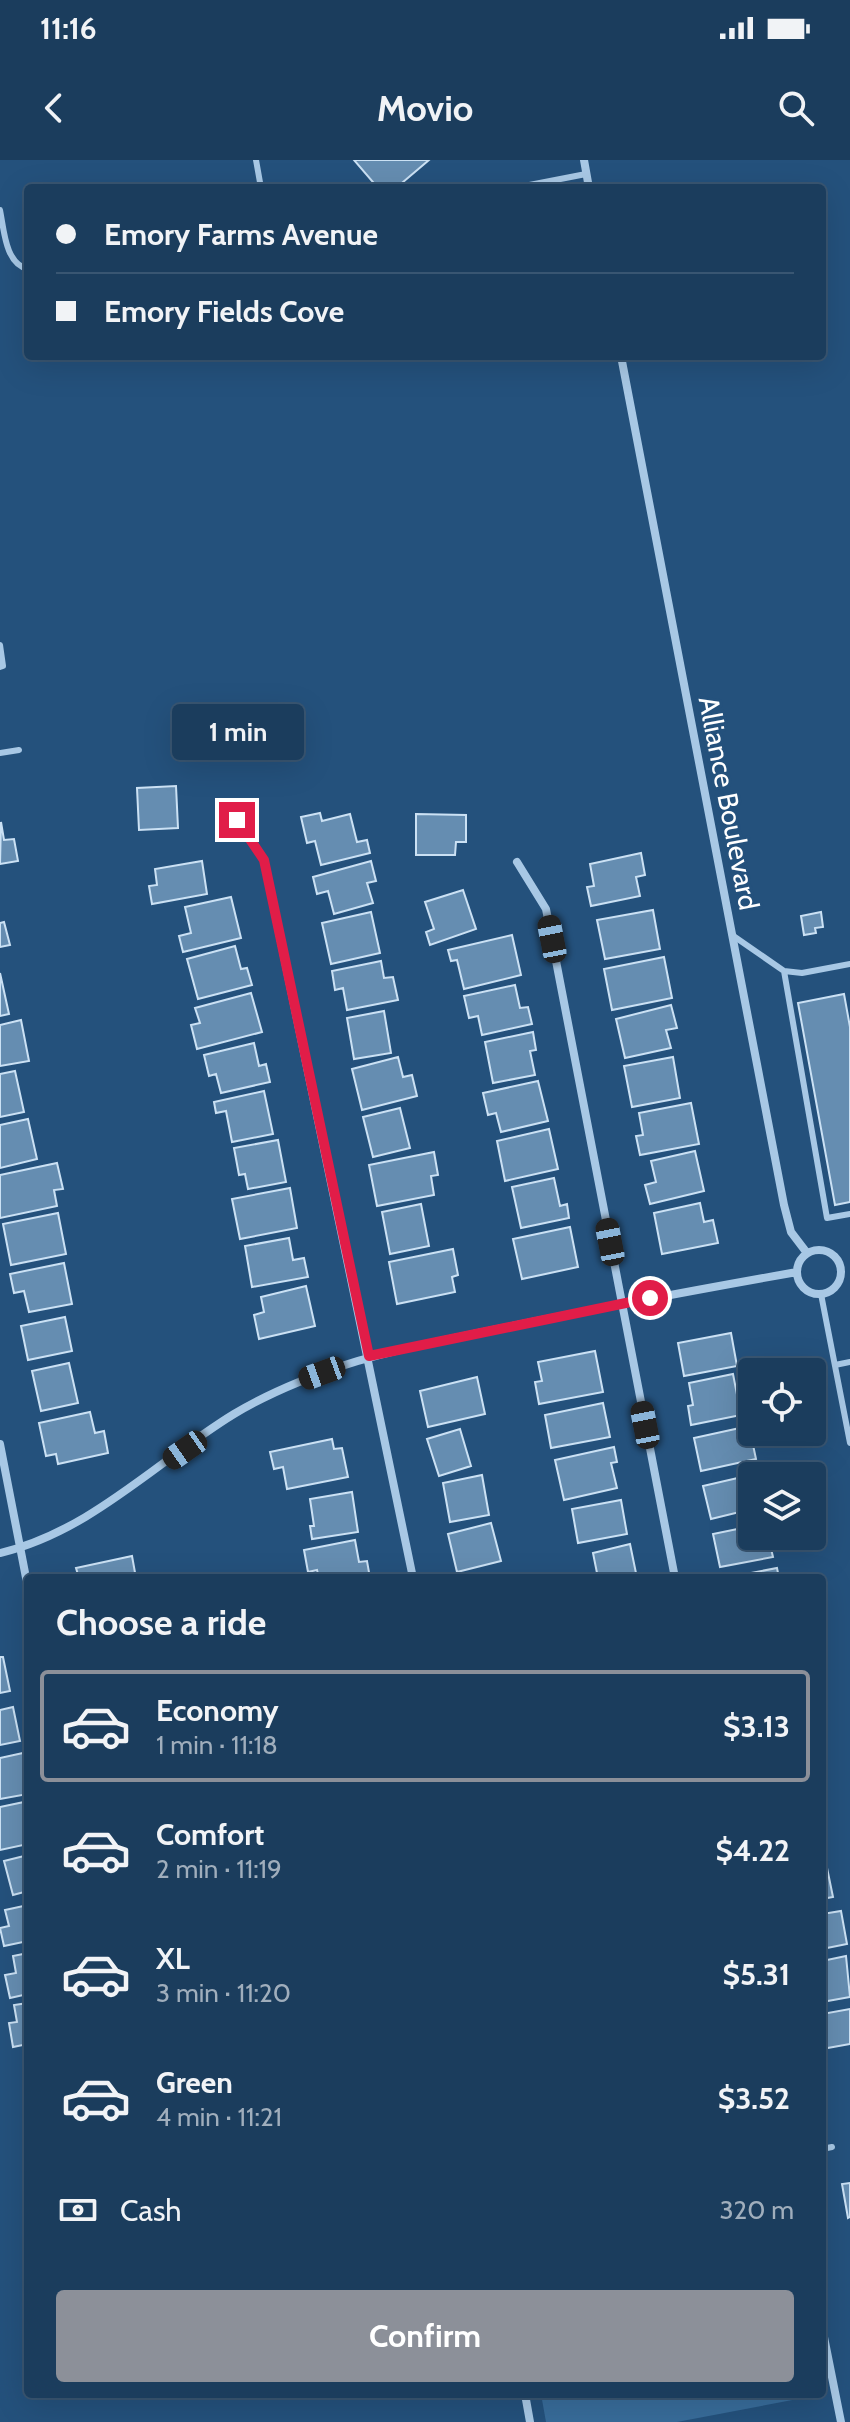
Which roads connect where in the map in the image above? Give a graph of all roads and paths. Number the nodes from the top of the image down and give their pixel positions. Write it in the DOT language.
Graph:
graph roads {
  1 [pos="256,160"];
  2 [pos="584,160"];
  3 [pos="586,174"];
  4 [pos="260,184"];
  5 [pos="535,184"];
  6 [pos="588,184"];
  7 [pos="0,210"];
  8 [pos="24,268"];
  9 [pos="622,360"];
  10 [pos="0,645"];
  11 [pos="0,667"];
  12 [pos="19,750"];
  13 [pos="0,753"];
  14 [pos="237,820"];
  15 [pos="517,862"];
  16 [pos="732,935"];
  17 [pos="850,964"];
  18 [pos="784,971"];
  19 [pos="850,1214"];
  20 [pos="807,1253"];
  21 [pos="846,1268"];
  22 [pos="797,1272"];
  23 [pos="821,1294"];
  24 [pos="621,1303"];
  25 [pos="369,1356"];
  26 [pos="850,1362"];
  27 [pos="835,1365"];
  28 [pos="850,1443"];
  29 [pos="0,1444"];
  30 [pos="20,1548"];
  31 [pos="0,1553"];
  32 [pos="25,1574"];
  33 [pos="412,1574"];
  34 [pos="674,1574"];
  35 [pos="832,2147"];
  36 [pos="826,2148"];
  37 [pos="826,2347"];
  38 [pos="526,2398"];
  39 [pos="530,2422"];
  40 [pos="841,2422"];
  1 -- 4 [label="lane"];
  2 -- 3 [label="street"];
  3 -- 5 [label="lane"];
  3 -- 6 [label="street"];
  7 -- 8 [label="lane"];
  9 -- 16 [label="street, Alliance Boulevard"];
  10 -- 11 [label="lane"];
  12 -- 13 [label="lane"];
  14 -- 25 [label="street"];
  15 -- 24 [label="street"];
  16 -- 18 [label="lane"];
  16 -- 20 [label="street, Alliance Boulevard"];
  17 -- 18 [label="lane"];
  18 -- 19 [label="lane"];
  20 -- 21 [label="street"];
  20 -- 22 [label="street"];
  21 -- 23 [label="street"];
  22 -- 23 [label="street"];
  22 -- 24 [label="street"];
  23 -- 27 [label="lane"];
  24 -- 25 [label="street"];
  24 -- 34 [label="street"];
  25 -- 30 [label="street"];
  25 -- 33 [label="street"];
  26 -- 27 [label="lane"];
  27 -- 28 [label="lane"];
  29 -- 30 [label="street"];
  30 -- 31 [label="street"];
  30 -- 32 [label="street"];
  35 -- 36 [label="lane"];
  37 -- 40 [label="street"];
  38 -- 39 [label="street"];
}
